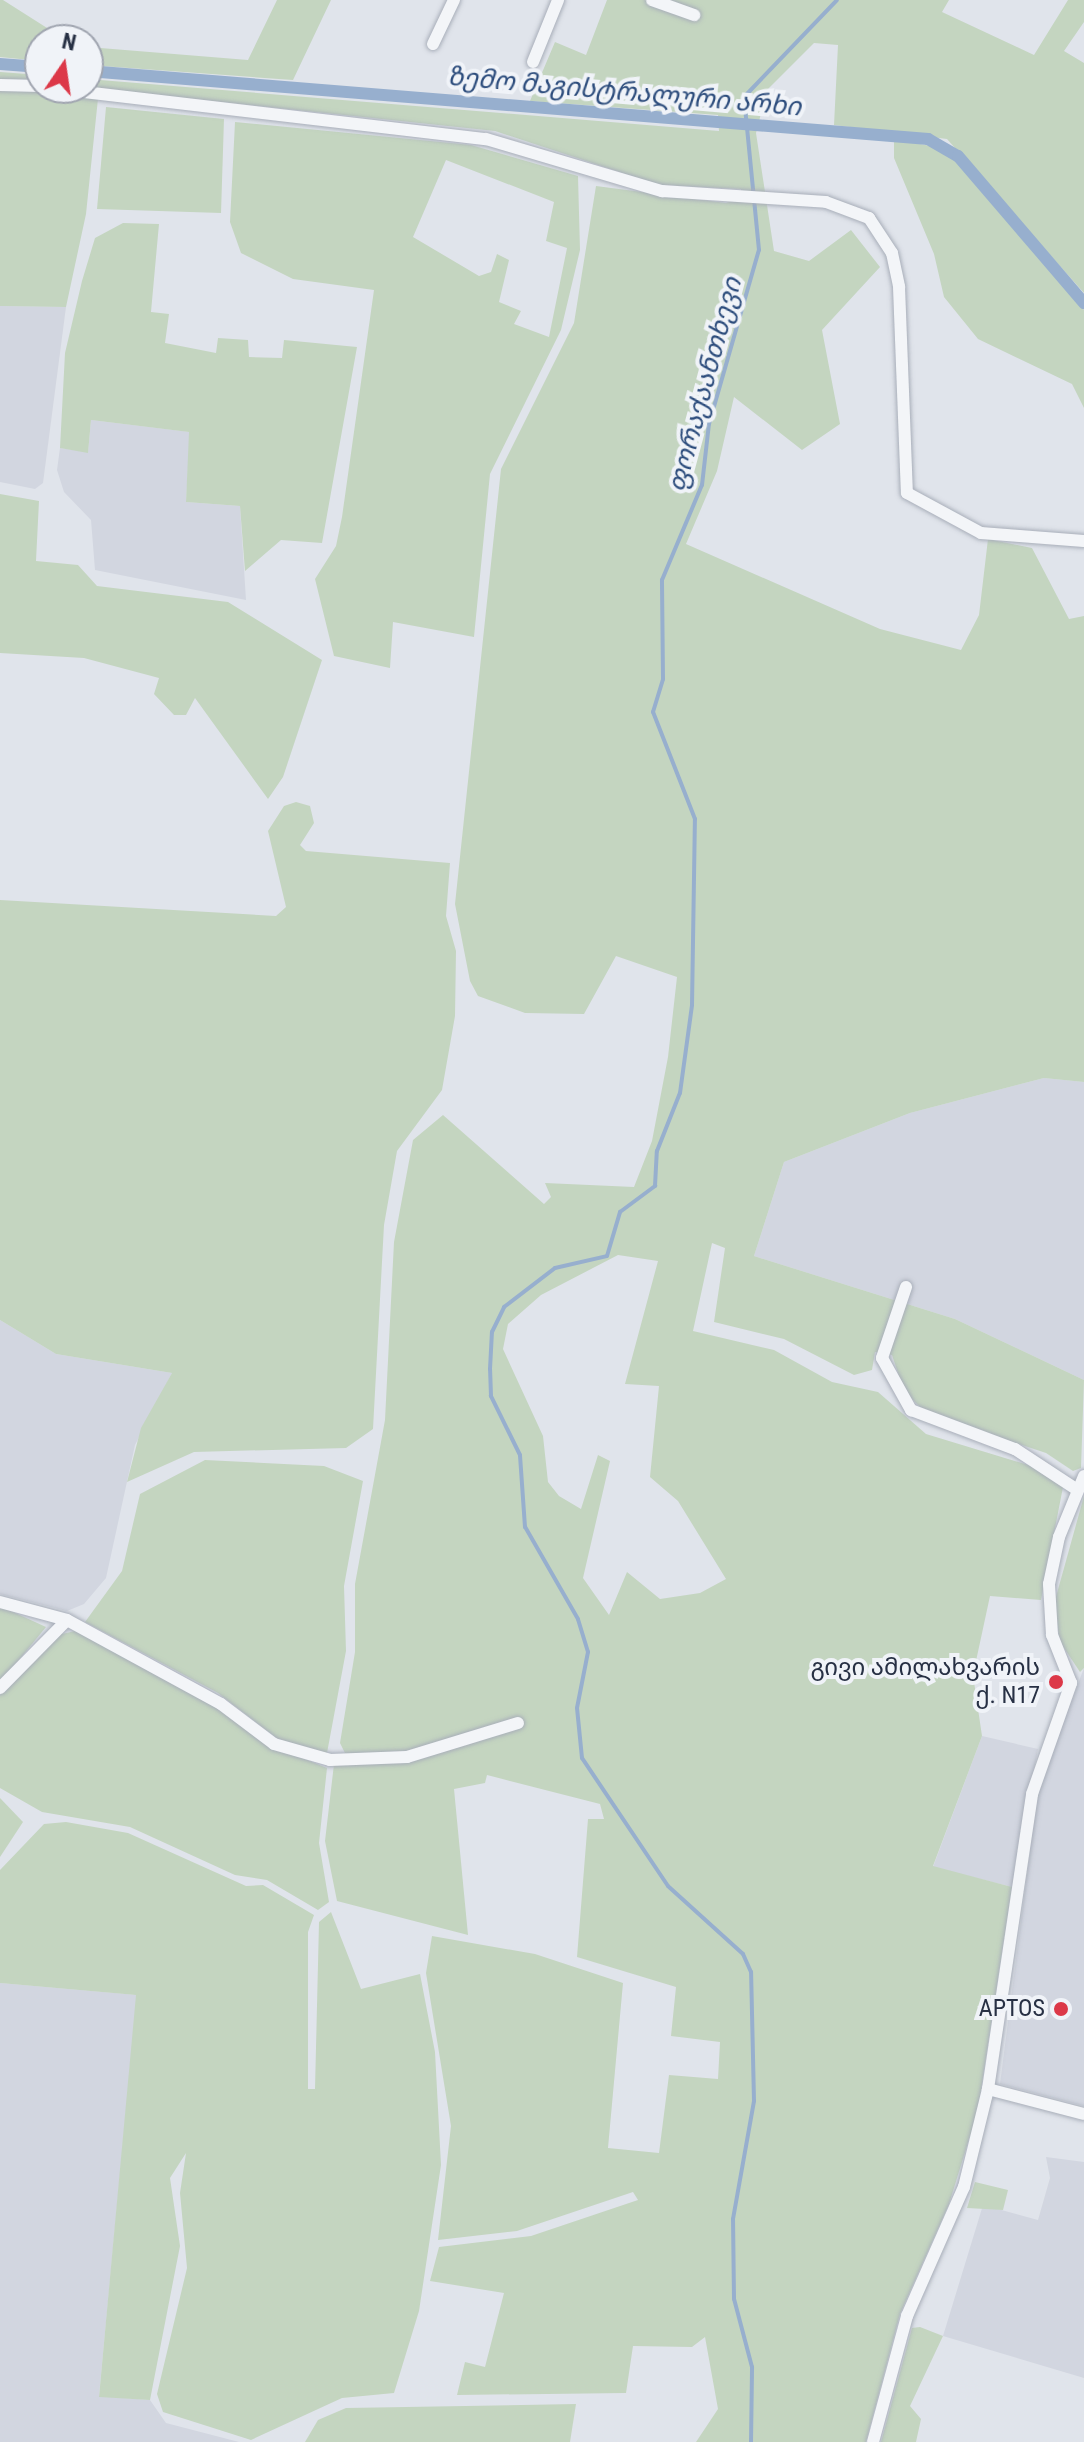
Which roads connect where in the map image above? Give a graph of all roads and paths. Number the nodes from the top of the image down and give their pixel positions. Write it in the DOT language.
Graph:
graph roads {
  1 [pos="454,0"];
  2 [pos="558,0"];
  3 [pos="652,0"];
  4 [pos="694,15"];
  5 [pos="433,44"];
  6 [pos="533,62"];
  7 [pos="0,85"];
  8 [pos="24,86"];
  9 [pos="104,94"];
  10 [pos="1084,541"];
  11 [pos="906,1287"];
  12 [pos="1084,1476"];
  13 [pos="1076,1489"];
  14 [pos="0,1602"];
  15 [pos="67,1620"];
  16 [pos="0,1688"];
  17 [pos="518,1723"];
  18 [pos="988,2089"];
  19 [pos="1084,2114"];
  20 [pos="873,2442"];
  1 -- 5 [label="street"];
  2 -- 6 [label="street"];
  3 -- 4 [label="street"];
  7 -- 8 [label="street"];
  9 -- 10 [label="street"];
  11 -- 13 [label="street"];
  12 -- 13 [label="street"];
  13 -- 18 [label="street"];
  14 -- 15 [label="street"];
  15 -- 16 [label="street"];
  15 -- 17 [label="street"];
  18 -- 19 [label="street"];
  18 -- 20 [label="street"];
}
